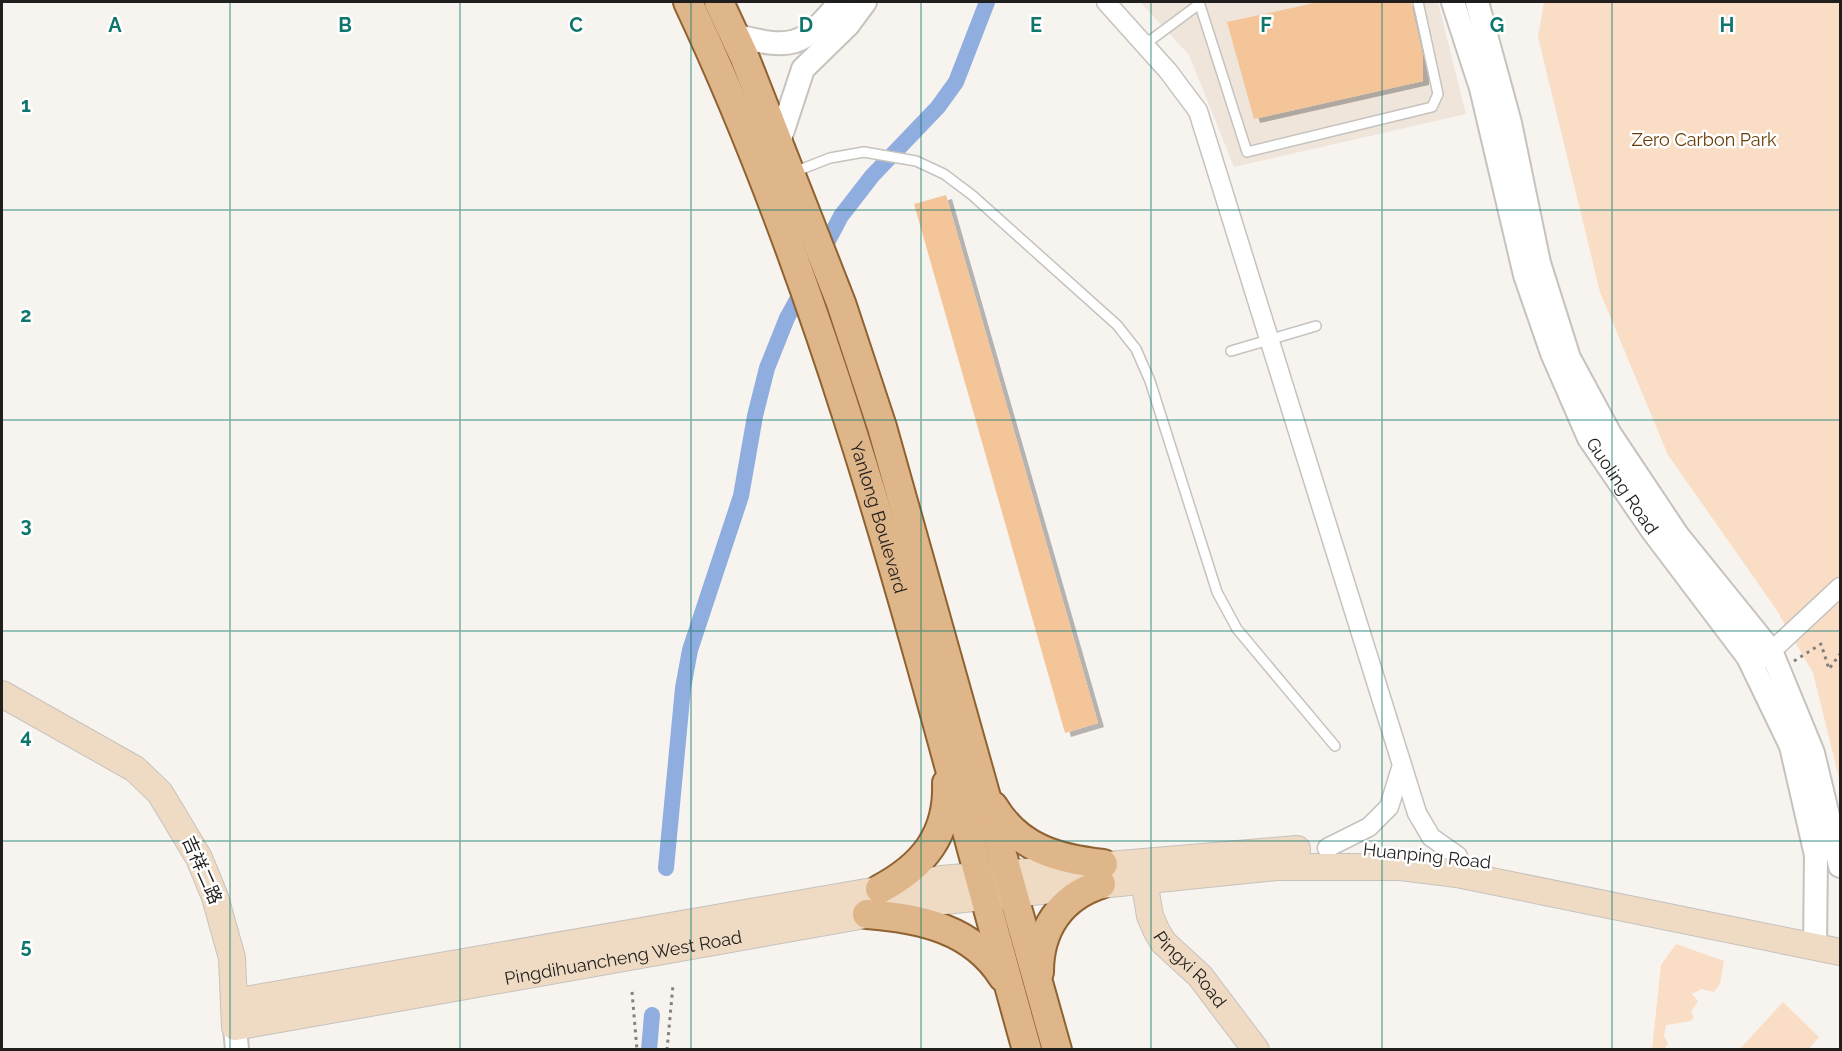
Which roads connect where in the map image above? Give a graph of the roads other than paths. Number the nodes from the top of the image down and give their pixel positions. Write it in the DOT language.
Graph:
graph roads {
  1 [pos="688,2"];
  2 [pos="719,2"];
  3 [pos="840,2"];
  4 [pos="866,2"];
  5 [pos="1106,2"];
  6 [pos="1418,2"];
  7 [pos="1453,2"];
  8 [pos="1477,2"];
  9 [pos="1198,3"];
  10 [pos="734,35"];
  11 [pos="1144,45"];
  12 [pos="779,142"];
  13 [pos="791,173"];
  14 [pos="1316,326"];
  15 [pos="1270,340"];
  16 [pos="1232,351"];
  17 [pos="1840,587"];
  18 [pos="1775,660"];
  19 [pos="1753,669"];
  20 [pos="2,694"];
  21 [pos="1335,746"];
  22 [pos="946,763"];
  23 [pos="1402,765"];
  24 [pos="985,792"];
  25 [pos="1327,848"];
  26 [pos="1458,856"];
  27 [pos="1840,866"];
  28 [pos="1143,870"];
  29 [pos="1102,874"];
  30 [pos="1010,882"];
  31 [pos="981,886"];
  32 [pos="880,889"];
  33 [pos="867,914"];
  34 [pos="696,933"];
  35 [pos="1824,938"];
  36 [pos="1840,952"];
  37 [pos="1039,986"];
  38 [pos="1009,988"];
  39 [pos="234,1002"];
  40 [pos="236,1038"];
  41 [pos="1027,1050"];
  42 [pos="1057,1050"];
  43 [pos="1256,1050"];
  1 -- 22 [label="main road, Yanlong Boulevard"];
  2 -- 10 [label="main road, Yanlong Boulevard"];
  3 -- 10 [label="street"];
  4 -- 12 [label="street"];
  5 -- 11 [label="street"];
  6 -- 9 [label="lane"];
  7 -- 19 [label="street, Guoling Road"];
  8 -- 18 [label="street, Guoling Road"];
  9 -- 11 [label="lane"];
  10 -- 12 [label="main road, Yanlong Boulevard"];
  11 -- 15 [label="street"];
  12 -- 13 [label="main road, Yanlong Boulevard"];
  13 -- 21 [label="lane"];
  13 -- 24 [label="main road, Yanlong Boulevard"];
  14 -- 15 [label="lane"];
  15 -- 16 [label="lane"];
  15 -- 23 [label="street"];
  17 -- 18 [label="street"];
  18 -- 19 [label="street"];
  18 -- 27 [label="street, Guoling Road"];
  19 -- 35 [label="street, Guoling Road"];
  20 -- 39 [label="main road, 吉祥二路"];
  22 -- 31 [label="main road, Yanlong Boulevard"];
  22 -- 32 [label="main road"];
  23 -- 25 [label="street"];
  23 -- 26 [label="street"];
  24 -- 29 [label="main road"];
  24 -- 30 [label="main road, Yanlong Boulevard"];
  25 -- 26 [label="main road, Huanping Road"];
  25 -- 28 [label="main road, Huanping Road"];
  26 -- 35 [label="main road, Huanping Road"];
  28 -- 29 [label="main road, Huanping Road"];
  28 -- 35 [label="main road, Huanping Road"];
  28 -- 43 [label="main road, Pingxi Road"];
  29 -- 30 [label="main road, Huanping Road"];
  29 -- 37 [label="main road"];
  30 -- 31 [label="main road, Pingdihuancheng West Road"];
  30 -- 37 [label="main road, Yanlong Boulevard"];
  31 -- 32 [label="main road, Pingdihuancheng West Road"];
  31 -- 33 [label="main road, Pingdihuancheng West Road"];
  31 -- 38 [label="main road, Yanlong Boulevard"];
  32 -- 34 [label="main road, Pingdihuancheng West Road"];
  33 -- 34 [label="main road, Pingdihuancheng West Road"];
  33 -- 38 [label="main road"];
  34 -- 39 [label="main road, Pingdihuancheng West Road"];
  34 -- 40 [label="main road, Pingdihuancheng West Road"];
  35 -- 36 [label="main road, Huanping Road"];
  37 -- 42 [label="main road, Yanlong Boulevard"];
  38 -- 41 [label="main road, Yanlong Boulevard"];
  39 -- 40 [label="main road, 吉祥二路"];
}
